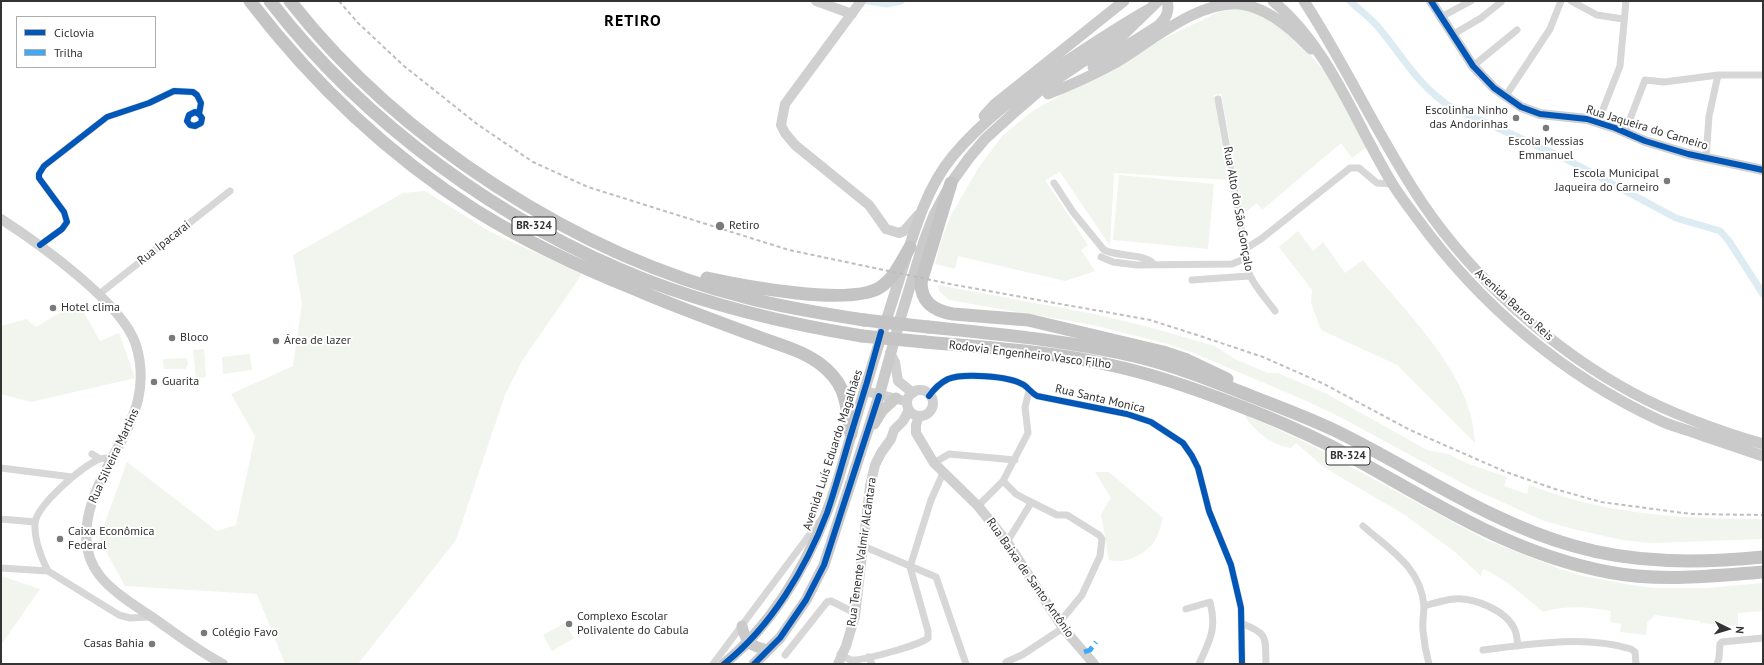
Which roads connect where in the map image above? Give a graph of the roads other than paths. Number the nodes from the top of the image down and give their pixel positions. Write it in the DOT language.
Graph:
graph roads {
  1 [pos="250,1"];
  2 [pos="270,1"];
  3 [pos="290,1"];
  4 [pos="816,1"];
  5 [pos="1123,1"];
  6 [pos="1167,1"];
  7 [pos="1273,1"];
  8 [pos="1304,1"];
  9 [pos="1432,1"];
  10 [pos="1471,1"];
  11 [pos="1561,1"];
  12 [pos="1571,1"];
  13 [pos="1626,1"];
  14 [pos="1501,2"];
  15 [pos="1155,4"];
  16 [pos="857,7"];
  17 [pos="1441,17"];
  18 [pos="1623,19"];
  19 [pos="1517,30"];
  20 [pos="1452,35"];
  21 [pos="1473,66"];
  22 [pos="1330,70"];
  23 [pos="1718,75"];
  24 [pos="1763,75"];
  25 [pos="1048,94"];
  26 [pos="1505,97"];
  27 [pos="1218,99"];
  28 [pos="1017,110"];
  29 [pos="199,114"];
  30 [pos="1598,122"];
  31 [pos="367,126"];
  32 [pos="1625,132"];
  33 [pos="952,158"];
  34 [pos="1706,158"];
  35 [pos="1763,170"];
  36 [pos="455,176"];
  37 [pos="951,183"];
  38 [pos="1054,183"];
  39 [pos="1392,184"];
  40 [pos="230,191"];
  41 [pos="925,206"];
  42 [pos="1,219"];
  43 [pos="40,245"];
  44 [pos="910,247"];
  45 [pos="1245,249"];
  46 [pos="1101,258"];
  47 [pos="1244,260"];
  48 [pos="1154,264"];
  49 [pos="651,265"];
  50 [pos="1249,276"];
  51 [pos="1192,280"];
  52 [pos="98,295"];
  53 [pos="1275,312"];
  54 [pos="890,353"];
  55 [pos="864,391"];
  56 [pos="1029,391"];
  57 [pos="913,393"];
  58 [pos="1250,395"];
  59 [pos="879,396"];
  60 [pos="930,396"];
  61 [pos="896,398"];
  62 [pos="912,412"];
  63 [pos="851,434"];
  64 [pos="864,440"];
  65 [pos="1763,444"];
  66 [pos="92,454"];
  67 [pos="1763,456"];
  68 [pos="112,458"];
  69 [pos="100,459"];
  70 [pos="1015,460"];
  71 [pos="934,463"];
  72 [pos="1,468"];
  73 [pos="943,473"];
  74 [pos="72,477"];
  75 [pos="1003,481"];
  76 [pos="1032,503"];
  77 [pos="978,506"];
  78 [pos="827,513"];
  79 [pos="1,519"];
  80 [pos="35,522"];
  81 [pos="1363,526"];
  82 [pos="1007,542"];
  83 [pos="863,546"];
  84 [pos="1763,557"];
  85 [pos="910,567"];
  86 [pos="1,568"];
  87 [pos="48,571"];
  88 [pos="1763,572"];
  89 [pos="1424,606"];
  90 [pos="1186,609"];
  91 [pos="855,613"];
  92 [pos="151,617"];
  93 [pos="1243,624"];
  94 [pos="742,626"];
  95 [pos="1061,626"];
  96 [pos="1763,638"];
  97 [pos="747,642"];
  98 [pos="1518,646"];
  99 [pos="768,650"];
  100 [pos="1483,650"];
  101 [pos="785,656"];
  102 [pos="845,657"];
  103 [pos="868,657"];
  104 [pos="1006,662"];
  105 [pos="218,663"];
  106 [pos="713,664"];
  107 [pos="724,664"];
  108 [pos="754,664"];
  109 [pos="830,664"];
  110 [pos="872,664"];
  111 [pos="966,664"];
  112 [pos="1094,664"];
  113 [pos="1199,664"];
  114 [pos="1242,664"];
  115 [pos="1266,664"];
  116 [pos="1429,664"];
  117 [pos="1636,664"];
  118 [pos="1717,664"];
  1 -- 31 [label="highway"];
  2 -- 36 [label="highway, BR-324"];
  3 -- 49 [label="highway, BR-324"];
  4 -- 16 [label="street"];
  5 -- 33 [label="main road"];
  6 -- 25 [label="main road"];
  7 -- 22 [label="main road, Avenida Barros Reis"];
  8 -- 65 [label="main road, Avenida Barros Reis"];
  9 -- 17 [label="street, Rua Jaqueira do Carneiro"];
  10 -- 17 [label="street"];
  11 -- 26 [label="street"];
  12 -- 18 [label="street"];
  13 -- 18 [label="street"];
  14 -- 20 [label="street"];
  15 -- 28 [label="main road, Avenida Luís Eduardo Magalhães"];
  15 -- 33 [label="main road, Avenida Luís Eduardo Magalhães"];
  16 -- 41 [label="street"];
  17 -- 20 [label="street, Rua Jaqueira do Carneiro"];
  18 -- 30 [label="street"];
  19 -- 21 [label="street"];
  20 -- 21 [label="street, Rua Jaqueira do Carneiro"];
  21 -- 26 [label="street, Rua Jaqueira do Carneiro"];
  22 -- 25 [label="main road"];
  22 -- 39 [label="main road, Avenida Barros Reis"];
  23 -- 24 [label="street"];
  23 -- 32 [label="street"];
  23 -- 34 [label="street"];
  25 -- 28 [label="main road"];
  26 -- 30 [label="street, Rua Jaqueira do Carneiro"];
  27 -- 45 [label="street, Rua Alto do São Gonçalo"];
  28 -- 37 [label="main road, Avenida Luís Eduardo Magalhães"];
  29 -- 43 [label="street"];
  30 -- 32 [label="street, Rua Jaqueira do Carneiro"];
  31 -- 36 [label="highway"];
  31 -- 63 [label="highway"];
  32 -- 34 [label="street, Rua Jaqueira do Carneiro"];
  33 -- 41 [label="main road, Avenida Luís Eduardo Magalhães"];
  34 -- 35 [label="street, Rua Jaqueira do Carneiro"];
  36 -- 88 [label="highway, Rodovia Engenheiro Vasco Filho / BR-324, bridge"];
  37 -- 54 [label="main road, Avenida Luís Eduardo Magalhães"];
  37 -- 58 [label="highway"];
  38 -- 48 [label="street"];
  39 -- 45 [label="street"];
  39 -- 67 [label="main road, Avenida Barros Reis"];
  40 -- 52 [label="street, Rua Ipacarai"];
  41 -- 44 [label="main road, Avenida Luís Eduardo Magalhães"];
  42 -- 43 [label="street, Rua Silveira Martins"];
  43 -- 52 [label="street, Rua Silveira Martins"];
  44 -- 49 [label="highway"];
  44 -- 55 [label="main road, Avenida Luís Eduardo Magalhães"];
  45 -- 47 [label="street, Rua Alto do São Gonçalo"];
  46 -- 48 [label="street"];
  47 -- 48 [label="street"];
  47 -- 50 [label="street, Rua Alto do São Gonçalo"];
  49 -- 58 [label="highway, Rodovia Engenheiro Vasco Filho / BR-324, bridge"];
  50 -- 51 [label="street"];
  50 -- 53 [label="street, Rua Alto do São Gonçalo"];
  52 -- 68 [label="street, Rua Silveira Martins"];
  54 -- 57 [label="street"];
  54 -- 59 [label="main road, Avenida Luís Eduardo Magalhães"];
  55 -- 59 [label="street, Avenida Luís Eduardo Magalhães"];
  55 -- 63 [label="main road, Avenida Luís Eduardo Magalhães"];
  56 -- 60 [label="street, Rua Santa Monica"];
  56 -- 70 [label="street"];
  56 -- 93 [label="street, Rua Santa Monica"];
  57 -- 60 [label="street"];
  57 -- 62 [label="street"];
  58 -- 84 [label="highway, Rodovia Engenheiro Vasco Filho / BR-324"];
  59 -- 61 [label="street, Avenida Luís Eduardo Magalhães"];
  59 -- 64 [label="main road, Avenida Luís Eduardo Magalhães"];
  60 -- 62 [label="street"];
  61 -- 62 [label="street, Avenida Luís Eduardo Magalhães"];
  61 -- 64 [label="main road"];
  62 -- 71 [label="street, Rua Baixa de Santo Antônio"];
  62 -- 83 [label="street, Rua Tenente Valmir Alcântara"];
  63 -- 78 [label="main road, Avenida Luís Eduardo Magalhães"];
  64 -- 99 [label="main road, Avenida Luís Eduardo Magalhães"];
  66 -- 69 [label="street"];
  68 -- 69 [label="street"];
  68 -- 92 [label="street, Rua Silveira Martins"];
  69 -- 74 [label="street"];
  70 -- 71 [label="street"];
  70 -- 75 [label="street"];
  71 -- 73 [label="street, Rua Baixa de Santo Antônio"];
  72 -- 74 [label="street"];
  73 -- 77 [label="street, Rua Baixa de Santo Antônio"];
  73 -- 85 [label="street"];
  74 -- 80 [label="street"];
  75 -- 76 [label="street"];
  75 -- 77 [label="street"];
  76 -- 82 [label="street"];
  76 -- 95 [label="street"];
  77 -- 82 [label="street, Rua Baixa de Santo Antônio"];
  78 -- 94 [label="street"];
  78 -- 97 [label="main road, Avenida Luís Eduardo Magalhães"];
  79 -- 80 [label="street"];
  80 -- 87 [label="street"];
  81 -- 89 [label="street"];
  82 -- 95 [label="street, Rua Baixa de Santo Antônio"];
  83 -- 85 [label="street"];
  83 -- 91 [label="street, Rua Tenente Valmir Alcântara"];
  85 -- 103 [label="street"];
  85 -- 111 [label="street"];
  86 -- 87 [label="street"];
  87 -- 92 [label="street"];
  89 -- 98 [label="street"];
  89 -- 116 [label="street"];
  90 -- 113 [label="street"];
  91 -- 101 [label="street"];
  91 -- 102 [label="street, Rua Tenente Valmir Alcântara"];
  92 -- 105 [label="street, Rua Silveira Martins"];
  93 -- 114 [label="street, Rua Santa Monica"];
  93 -- 115 [label="street"];
  94 -- 97 [label="main road"];
  94 -- 106 [label="street"];
  95 -- 104 [label="street"];
  95 -- 112 [label="street, Rua Baixa de Santo Antônio"];
  96 -- 118 [label="street"];
  97 -- 99 [label="main road"];
  97 -- 107 [label="main road, Avenida Luís Eduardo Magalhães"];
  98 -- 100 [label="street"];
  98 -- 117 [label="street"];
  99 -- 108 [label="main road, Avenida Luís Eduardo Magalhães"];
  102 -- 103 [label="street"];
  102 -- 109 [label="street, Rua Tenente Valmir Alcântara"];
  103 -- 110 [label="street"];
}
